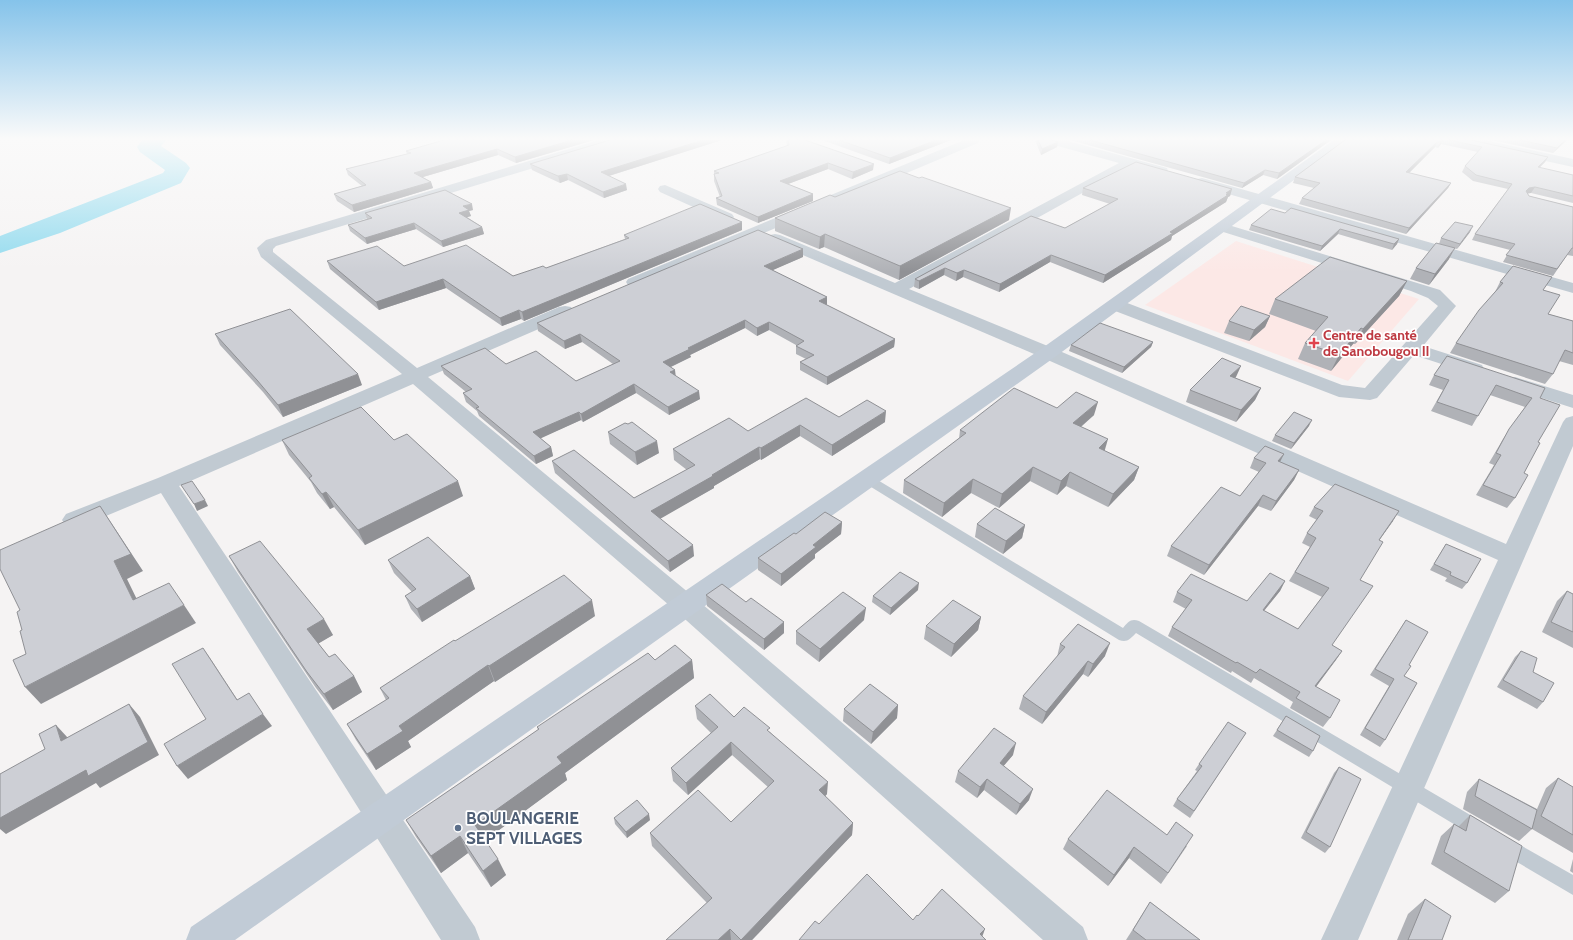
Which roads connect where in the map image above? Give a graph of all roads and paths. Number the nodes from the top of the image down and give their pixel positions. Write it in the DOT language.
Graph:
graph roads {
  1 [pos="467,184"];
  2 [pos="858,184"];
  3 [pos="1089,184"];
  4 [pos="1210,184"];
  5 [pos="1281,184"];
  6 [pos="665,189"];
  7 [pos="1262,198"];
  8 [pos="1011,213"];
  9 [pos="1026,218"];
  10 [pos="1222,227"];
  11 [pos="757,230"];
  12 [pos="1573,288"];
  13 [pos="618,289"];
  14 [pos="896,289"];
  15 [pos="582,304"];
  16 [pos="1116,305"];
  17 [pos="1411,348"];
  18 [pos="1048,353"];
  19 [pos="414,375"];
  20 [pos="1573,402"];
  21 [pos="1573,422"];
  22 [pos="867,479"];
  23 [pos="166,483"];
  24 [pos="58,527"];
  25 [pos="1512,556"];
  26 [pos="686,605"];
  27 [pos="1408,787"];
  28 [pos="381,816"];
  29 [pos="1573,886"];
  30 [pos="204,940"];
  31 [pos="462,940"];
  32 [pos="1070,940"];
  33 [pos="1339,940"];
  1 -- 19 [label="street"];
  2 -- 11 [label="street"];
  3 -- 9 [label="street"];
  4 -- 7 [label="street"];
  5 -- 7 [label="main road"];
  6 -- 11 [label="street"];
  7 -- 10 [label="main road"];
  7 -- 12 [label="street"];
  8 -- 9 [label="street"];
  9 -- 14 [label="street"];
  10 -- 16 [label="main road"];
  10 -- 17 [label="street"];
  11 -- 13 [label="street"];
  11 -- 14 [label="street"];
  14 -- 18 [label="street"];
  15 -- 19 [label="street"];
  16 -- 17 [label="street"];
  16 -- 18 [label="main road"];
  17 -- 20 [label="street"];
  18 -- 22 [label="main road"];
  18 -- 25 [label="street"];
  19 -- 23 [label="street"];
  19 -- 26 [label="street"];
  21 -- 25 [label="street"];
  22 -- 26 [label="main road"];
  22 -- 27 [label="lane"];
  23 -- 24 [label="street"];
  23 -- 28 [label="street"];
  25 -- 27 [label="street"];
  26 -- 28 [label="main road"];
  26 -- 32 [label="street"];
  27 -- 29 [label="lane"];
  27 -- 33 [label="street"];
  28 -- 30 [label="main road"];
  28 -- 31 [label="street"];
}
